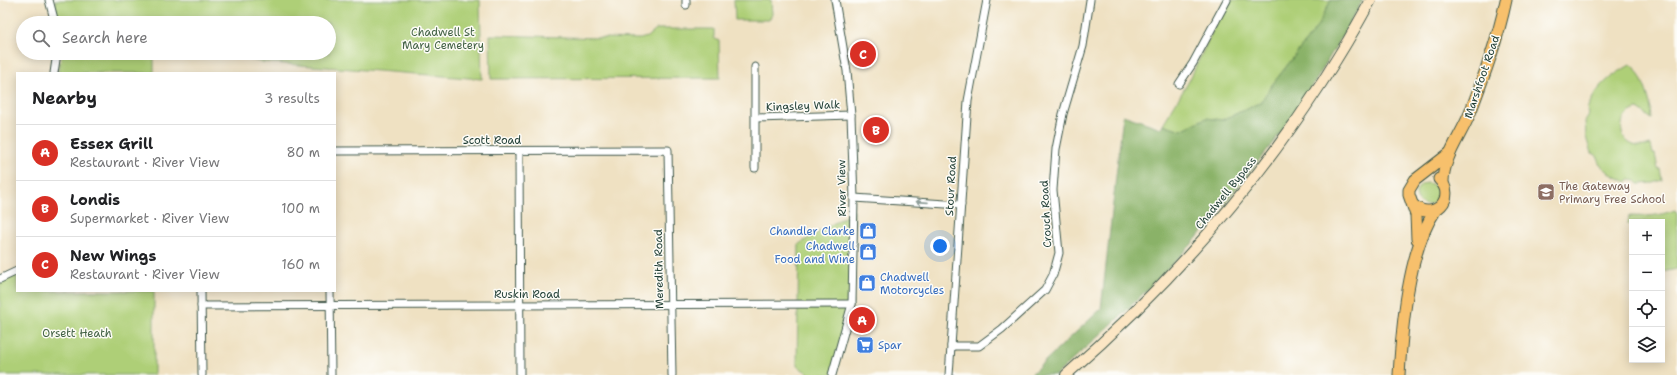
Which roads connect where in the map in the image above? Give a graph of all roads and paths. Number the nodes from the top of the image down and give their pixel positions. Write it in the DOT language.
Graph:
graph roads {
  1 [pos="49,0"];
  2 [pos="835,0"];
  3 [pos="987,0"];
  4 [pos="1090,0"];
  5 [pos="1227,0"];
  6 [pos="1371,0"];
  7 [pos="1506,0"];
  8 [pos="53,16"];
  9 [pos="56,60"];
  10 [pos="755,67"];
  11 [pos="54,72"];
  12 [pos="1179,84"];
  13 [pos="851,115"];
  14 [pos="756,118"];
  15 [pos="519,150"];
  16 [pos="336,151"];
  17 [pos="1451,153"];
  18 [pos="668,164"];
  19 [pos="755,168"];
  20 [pos="1416,180"];
  21 [pos="1443,184"];
  22 [pos="854,198"];
  23 [pos="961,205"];
  24 [pos="1413,205"];
  25 [pos="1435,211"];
  26 [pos="1417,248"];
  27 [pos="16,271"];
  28 [pos="0,279"];
  29 [pos="201,292"];
  30 [pos="330,292"];
  31 [pos="670,304"];
  32 [pos="852,304"];
  33 [pos="330,305"];
  34 [pos="519,305"];
  35 [pos="201,306"];
  36 [pos="952,346"];
  37 [pos="202,375"];
  38 [pos="331,375"];
  39 [pos="520,375"];
  40 [pos="672,375"];
  41 [pos="832,375"];
  42 [pos="949,375"];
  43 [pos="1066,375"];
  44 [pos="1399,375"];
  1 -- 8 [label="street"];
  2 -- 13 [label="street, River View"];
  3 -- 23 [label="street, Stour Road"];
  4 -- 36 [label="street, Crouch Road"];
  5 -- 12 [label="street"];
  6 -- 43 [label="main road, Chadwell Bypass"];
  7 -- 17 [label="main road, Marshfoot Road"];
  9 -- 11 [label="street"];
  10 -- 14 [label="street, Kingsley Walk"];
  13 -- 14 [label="street, Kingsley Walk"];
  13 -- 22 [label="street, River View"];
  14 -- 19 [label="street, Kingsley Walk"];
  15 -- 16 [label="street, Scott Road"];
  15 -- 18 [label="street, Scott Road"];
  15 -- 34 [label="street"];
  17 -- 20 [label="main road, Marshfoot Road"];
  17 -- 21 [label="main road, Marshfoot Road"];
  18 -- 31 [label="street, Meredith Road"];
  20 -- 21 [label="main road"];
  20 -- 24 [label="main road, Marshfoot Road"];
  21 -- 25 [label="main road, Marshfoot Road"];
  23 -- 22 [label="street, one-way"];
  22 -- 32 [label="street, River View"];
  23 -- 36 [label="street, Stour Road"];
  24 -- 25 [label="main road"];
  24 -- 26 [label="main road, Marshfoot Road"];
  25 -- 26 [label="main road, Marshfoot Road"];
  26 -- 44 [label="main road, Marshfoot Road"];
  27 -- 28 [label="street"];
  29 -- 35 [label="street"];
  30 -- 33 [label="street"];
  31 -- 32 [label="street, Ruskin Road"];
  31 -- 34 [label="street, Ruskin Road"];
  31 -- 40 [label="street, Meredith Road"];
  32 -- 41 [label="street, River View"];
  33 -- 34 [label="street, Ruskin Road"];
  33 -- 35 [label="street, Ruskin Road"];
  33 -- 38 [label="street"];
  34 -- 39 [label="street"];
  35 -- 37 [label="street"];
  36 -- 42 [label="street, Stour Road"];
}
